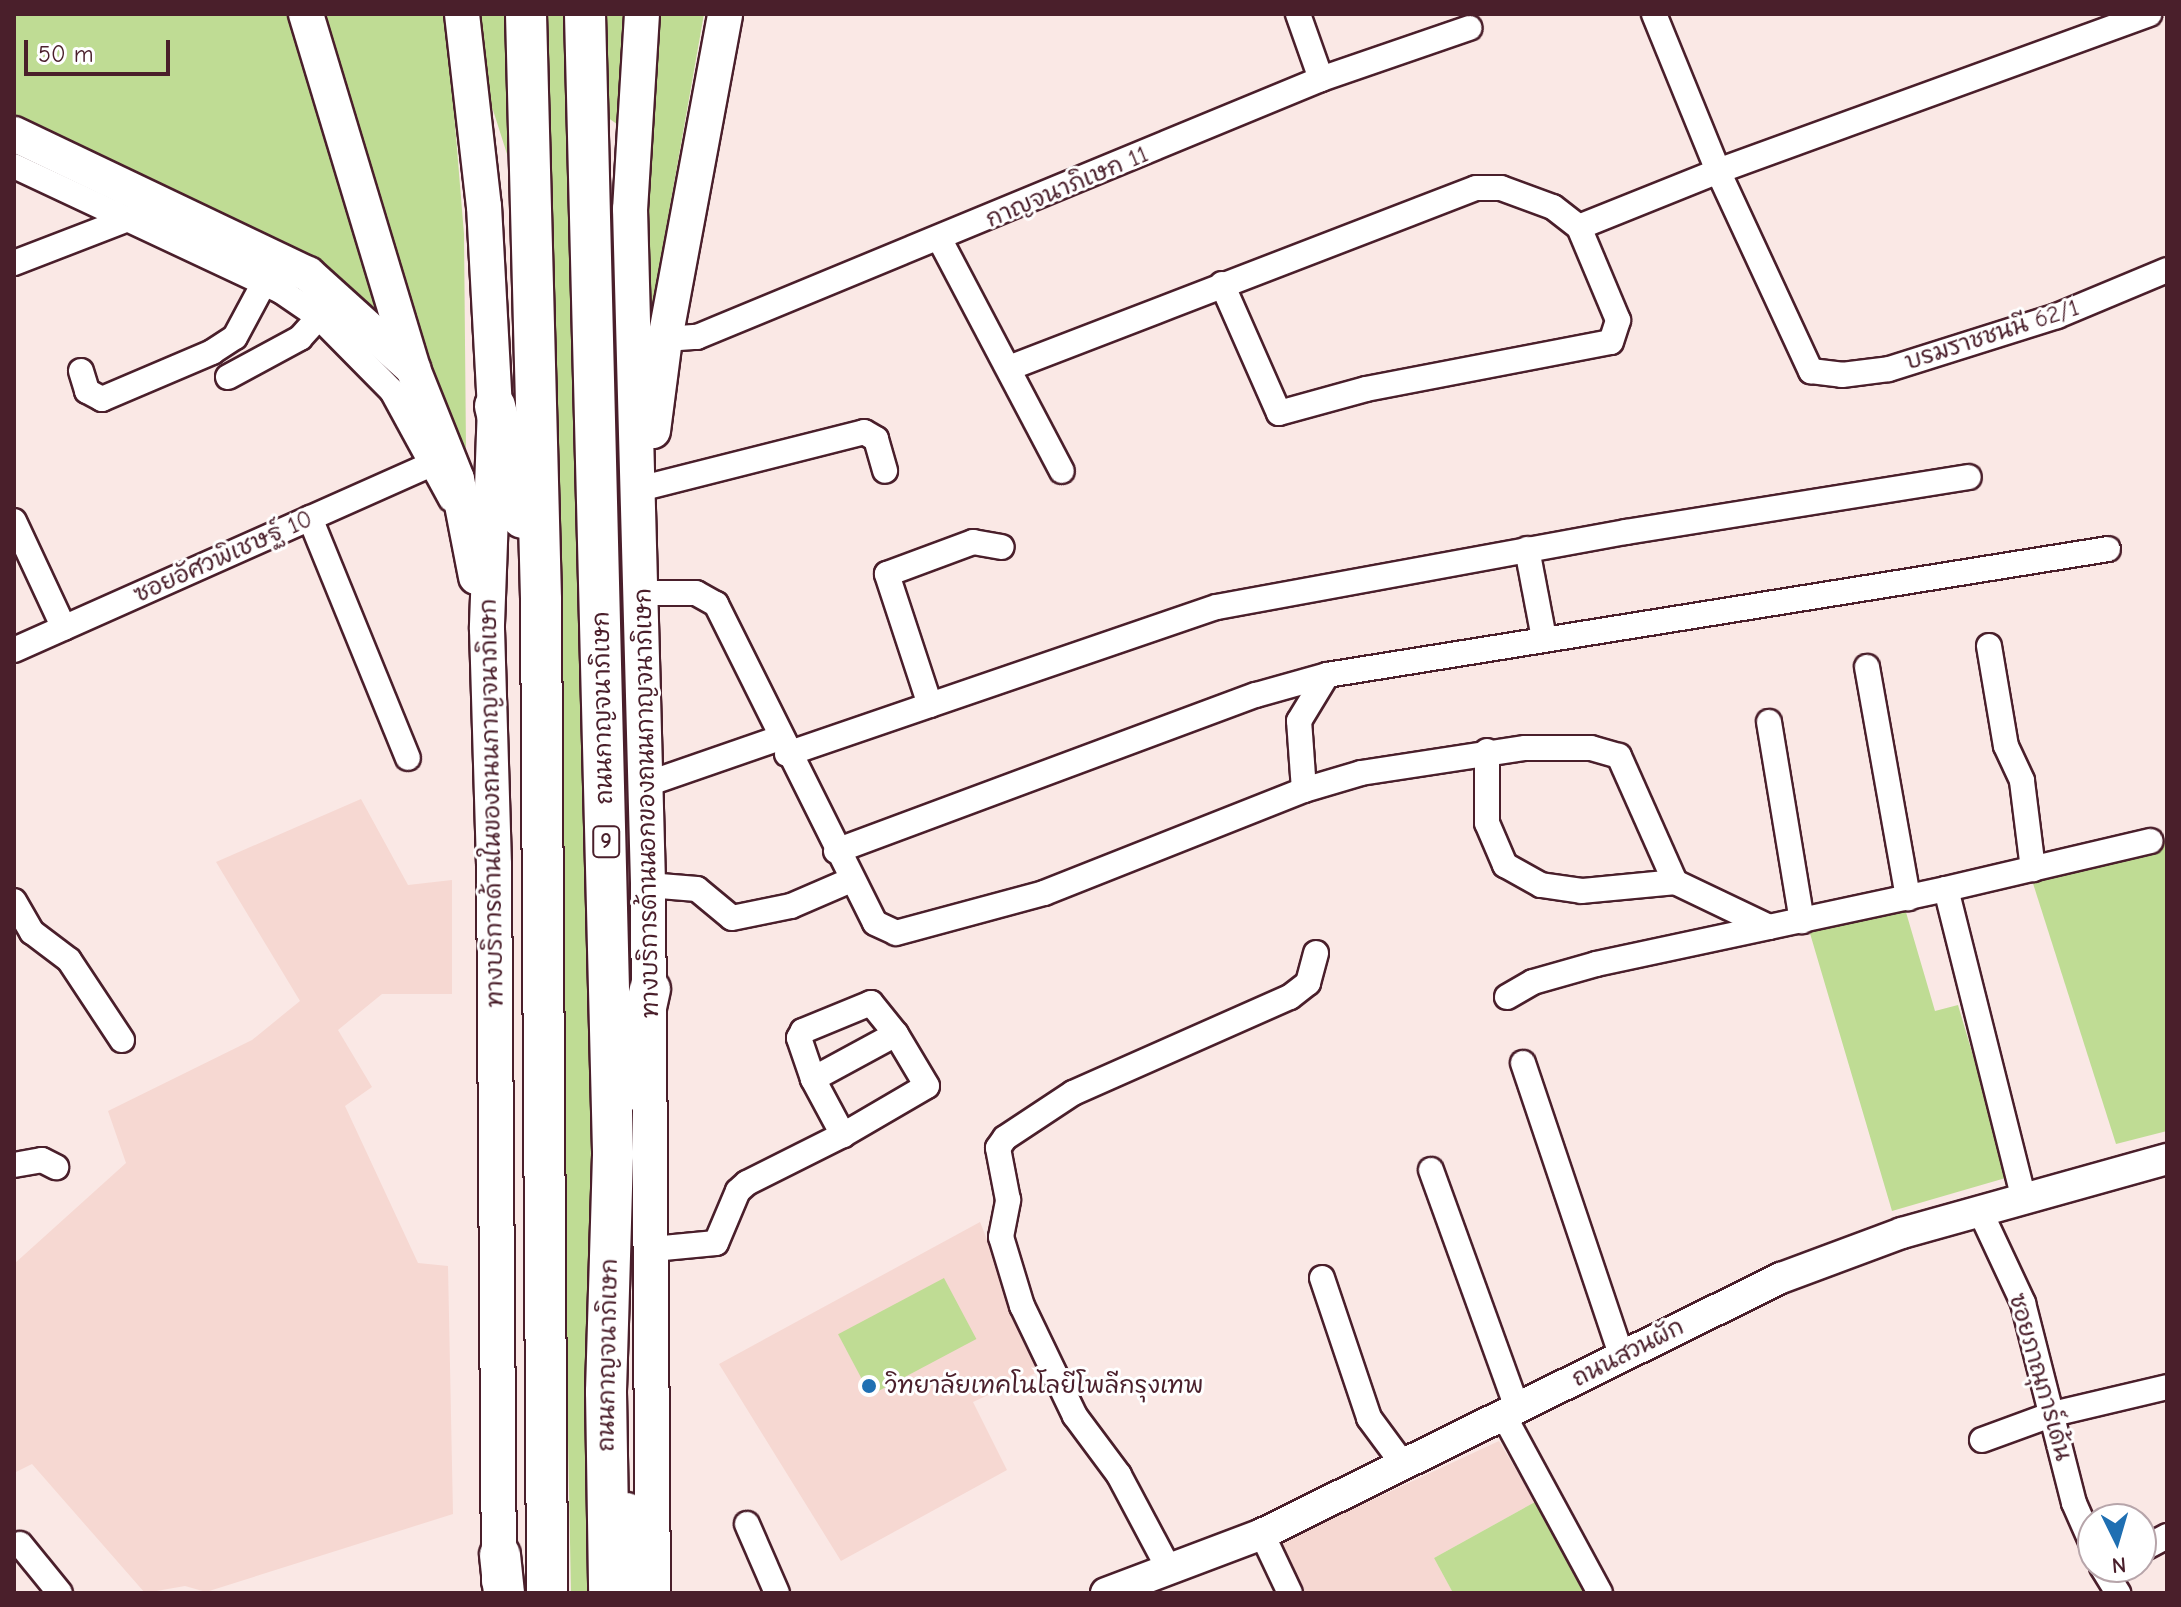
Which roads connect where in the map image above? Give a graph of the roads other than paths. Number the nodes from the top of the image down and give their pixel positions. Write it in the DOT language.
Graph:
graph roads {
  1 [pos="306,14"];
  2 [pos="462,14"];
  3 [pos="526,14"];
  4 [pos="585,14"];
  5 [pos="642,14"];
  6 [pos="725,14"];
  7 [pos="1298,14"];
  8 [pos="1654,14"];
  9 [pos="2149,14"];
  10 [pos="1453,25"];
  11 [pos="1321,79"];
  12 [pos="14,134"];
  13 [pos="14,166"];
  14 [pos="1718,171"];
  15 [pos="128,219"];
  16 [pos="1579,227"];
  17 [pos="940,240"];
  18 [pos="14,263"];
  19 [pos="2167,270"];
  20 [pos="264,283"];
  21 [pos="1222,284"];
  22 [pos="319,317"];
  23 [pos="665,339"];
  24 [pos="1009,368"];
  25 [pos="413,369"];
  26 [pos="81,371"];
  27 [pos="228,377"];
  28 [pos="495,406"];
  29 [pos="431,464"];
  30 [pos="885,471"];
  31 [pos="1062,471"];
  32 [pos="1969,477"];
  33 [pos="647,487"];
  34 [pos="310,518"];
  35 [pos="14,521"];
  36 [pos="464,522"];
  37 [pos="641,530"];
  38 [pos="1002,547"];
  39 [pos="1527,549"];
  40 [pos="2108,549"];
  41 [pos="644,593"];
  42 [pos="541,600"];
  43 [pos="64,628"];
  44 [pos="487,629"];
  45 [pos="1544,638"];
  46 [pos="1989,646"];
  47 [pos="14,650"];
  48 [pos="1867,667"];
  49 [pos="1327,675"];
  50 [pos="930,705"];
  51 [pos="1769,722"];
  52 [pos="783,746"];
  53 [pos="1487,751"];
  54 [pos="408,758"];
  55 [pos="647,784"];
  56 [pos="1304,790"];
  57 [pos="2150,841"];
  58 [pos="836,851"];
  59 [pos="2033,869"];
  60 [pos="851,880"];
  61 [pos="1675,882"];
  62 [pos="648,885"];
  63 [pos="1946,889"];
  64 [pos="1908,898"];
  65 [pos="14,901"];
  66 [pos="1802,921"];
  67 [pos="1769,927"];
  68 [pos="1316,953"];
  69 [pos="650,989"];
  70 [pos="1507,997"];
  71 [pos="896,1034"];
  72 [pos="122,1040"];
  73 [pos="1523,1063"];
  74 [pos="813,1079"];
  75 [pos="843,1135"];
  76 [pos="613,1155"];
  77 [pos="2167,1159"];
  78 [pos="14,1165"];
  79 [pos="56,1167"];
  80 [pos="1431,1170"];
  81 [pos="2024,1199"];
  82 [pos="1980,1211"];
  83 [pos="653,1249"];
  84 [pos="1322,1278"];
  85 [pos="1621,1354"];
  86 [pos="2167,1387"];
  87 [pos="606,1411"];
  88 [pos="1511,1413"];
  89 [pos="2053,1414"];
  90 [pos="1982,1440"];
  91 [pos="1403,1464"];
  92 [pos="2077,1510"];
  93 [pos="747,1524"];
  94 [pos="1262,1534"];
  95 [pos="20,1544"];
  96 [pos="1170,1571"];
  97 [pos="501,1580"];
  98 [pos="60,1593"];
  99 [pos="547,1593"];
  100 [pos="609,1593"];
  101 [pos="641,1593"];
  102 [pos="653,1593"];
  103 [pos="777,1593"];
  104 [pos="1106,1593"];
  105 [pos="1290,1593"];
  106 [pos="1600,1593"];
  1 -- 25 [label="main road"];
  2 -- 28 [label="main road, ทางบริการด้านในของถนนกาญจนาภิเษก"];
  3 -- 42 [label="highway"];
  4 -- 76 [label="highway, ถนนกาญจนาภิเษก / 9"];
  5 -- 37 [label="main road, ทางบริการด้านนอกของถนนกาญจนาภิเษก"];
  6 -- 23 [label="main road"];
  7 -- 11 [label="street"];
  8 -- 14 [label="street"];
  9 -- 14 [label="street"];
  10 -- 11 [label="street, กาญจนาภิเษก 11"];
  11 -- 17 [label="street, กาญจนาภิเษก 11"];
  12 -- 25 [label="main road"];
  13 -- 15 [label="street"];
  14 -- 16 [label="street"];
  14 -- 19 [label="street, บรมราชชนนี 62/1"];
  15 -- 18 [label="street"];
  15 -- 20 [label="street"];
  16 -- 21 [label="street"];
  16 -- 21 [label="street"];
  17 -- 23 [label="street, กาญจนาภิเษก 11"];
  17 -- 24 [label="street"];
  20 -- 22 [label="street"];
  20 -- 26 [label="street"];
  21 -- 24 [label="street"];
  22 -- 27 [label="street"];
  22 -- 29 [label="street"];
  23 -- 33 [label="main road"];
  24 -- 31 [label="street"];
  25 -- 36 [label="main road"];
  28 -- 42 [label="highway"];
  28 -- 44 [label="main road, ทางบริการด้านในของถนนกาญจนาภิเษก"];
  29 -- 34 [label="street, ซอยอัศวพิเชษฐ์ 10"];
  29 -- 36 [label="street"];
  30 -- 33 [label="street"];
  32 -- 39 [label="street"];
  33 -- 37 [label="main road"];
  34 -- 43 [label="street, ซอยอัศวพิเชษฐ์ 10"];
  34 -- 54 [label="street"];
  35 -- 43 [label="street"];
  36 -- 44 [label="main road"];
  37 -- 41 [label="main road, ทางบริการด้านนอกของถนนกาญจนาภิเษก"];
  38 -- 50 [label="street"];
  39 -- 45 [label="street"];
  39 -- 50 [label="street"];
  40 -- 45 [label="street"];
  41 -- 52 [label="street"];
  41 -- 55 [label="main road, ทางบริการด้านนอกของถนนกาญจนาภิเษก"];
  42 -- 99 [label="highway"];
  43 -- 47 [label="street, ซอยอัศวพิเชษฐ์ 10"];
  44 -- 97 [label="main road, ทางบริการด้านในของถนนกาญจนาภิเษก"];
  45 -- 49 [label="street"];
  46 -- 59 [label="street"];
  48 -- 64 [label="street"];
  49 -- 56 [label="street"];
  49 -- 58 [label="street"];
  50 -- 52 [label="street"];
  51 -- 66 [label="street"];
  52 -- 55 [label="street"];
  52 -- 58 [label="street"];
  53 -- 56 [label="street"];
  53 -- 61 [label="street"];
  53 -- 61 [label="street"];
  55 -- 62 [label="main road, ทางบริการด้านนอกของถนนกาญจนาภิเษก"];
  56 -- 60 [label="street"];
  57 -- 59 [label="street"];
  58 -- 60 [label="street"];
  59 -- 63 [label="street"];
  60 -- 62 [label="street"];
  61 -- 67 [label="street"];
  62 -- 69 [label="main road, ทางบริการด้านนอกของถนนกาญจนาภิเษก"];
  63 -- 64 [label="street"];
  63 -- 81 [label="street"];
  64 -- 66 [label="street"];
  65 -- 72 [label="street"];
  66 -- 67 [label="street"];
  67 -- 70 [label="street"];
  68 -- 96 [label="street"];
  69 -- 76 [label="highway"];
  69 -- 83 [label="main road, ทางบริการด้านนอกของถนนกาญจนาภิเษก"];
  71 -- 74 [label="street"];
  71 -- 74 [label="street"];
  71 -- 75 [label="street"];
  73 -- 85 [label="street"];
  74 -- 75 [label="street"];
  75 -- 83 [label="street"];
  76 -- 87 [label="highway, ถนนกาญจนาภิเษก / 9"];
  77 -- 81 [label="street, ถนนสวนผัก"];
  78 -- 79 [label="street"];
  80 -- 88 [label="street"];
  81 -- 82 [label="street, ถนนสวนผัก"];
  82 -- 85 [label="street, ถนนสวนผัก"];
  82 -- 89 [label="street, ซอยภาณุการ์เด้น"];
  83 -- 102 [label="main road, ทางบริการด้านนอกของถนนกาญจนาภิเษก"];
  84 -- 91 [label="street"];
  85 -- 88 [label="street, ถนนสวนผัก"];
  86 -- 89 [label="street"];
  87 -- 100 [label="highway, ถนนกาญจนาภิเษก / 9"];
  87 -- 101 [label="highway"];
  88 -- 91 [label="street, ถนนสวนผัก"];
  88 -- 106 [label="street"];
  89 -- 90 [label="street"];
  89 -- 92 [label="street, ซอยภาณุการ์เด้น"];
  91 -- 94 [label="street, ถนนสวนผัก"];
  93 -- 103 [label="street"];
  94 -- 96 [label="street, ถนนสวนผัก"];
  94 -- 105 [label="street"];
  95 -- 98 [label="street"];
  96 -- 104 [label="street, ถนนสวนผัก"];
}
